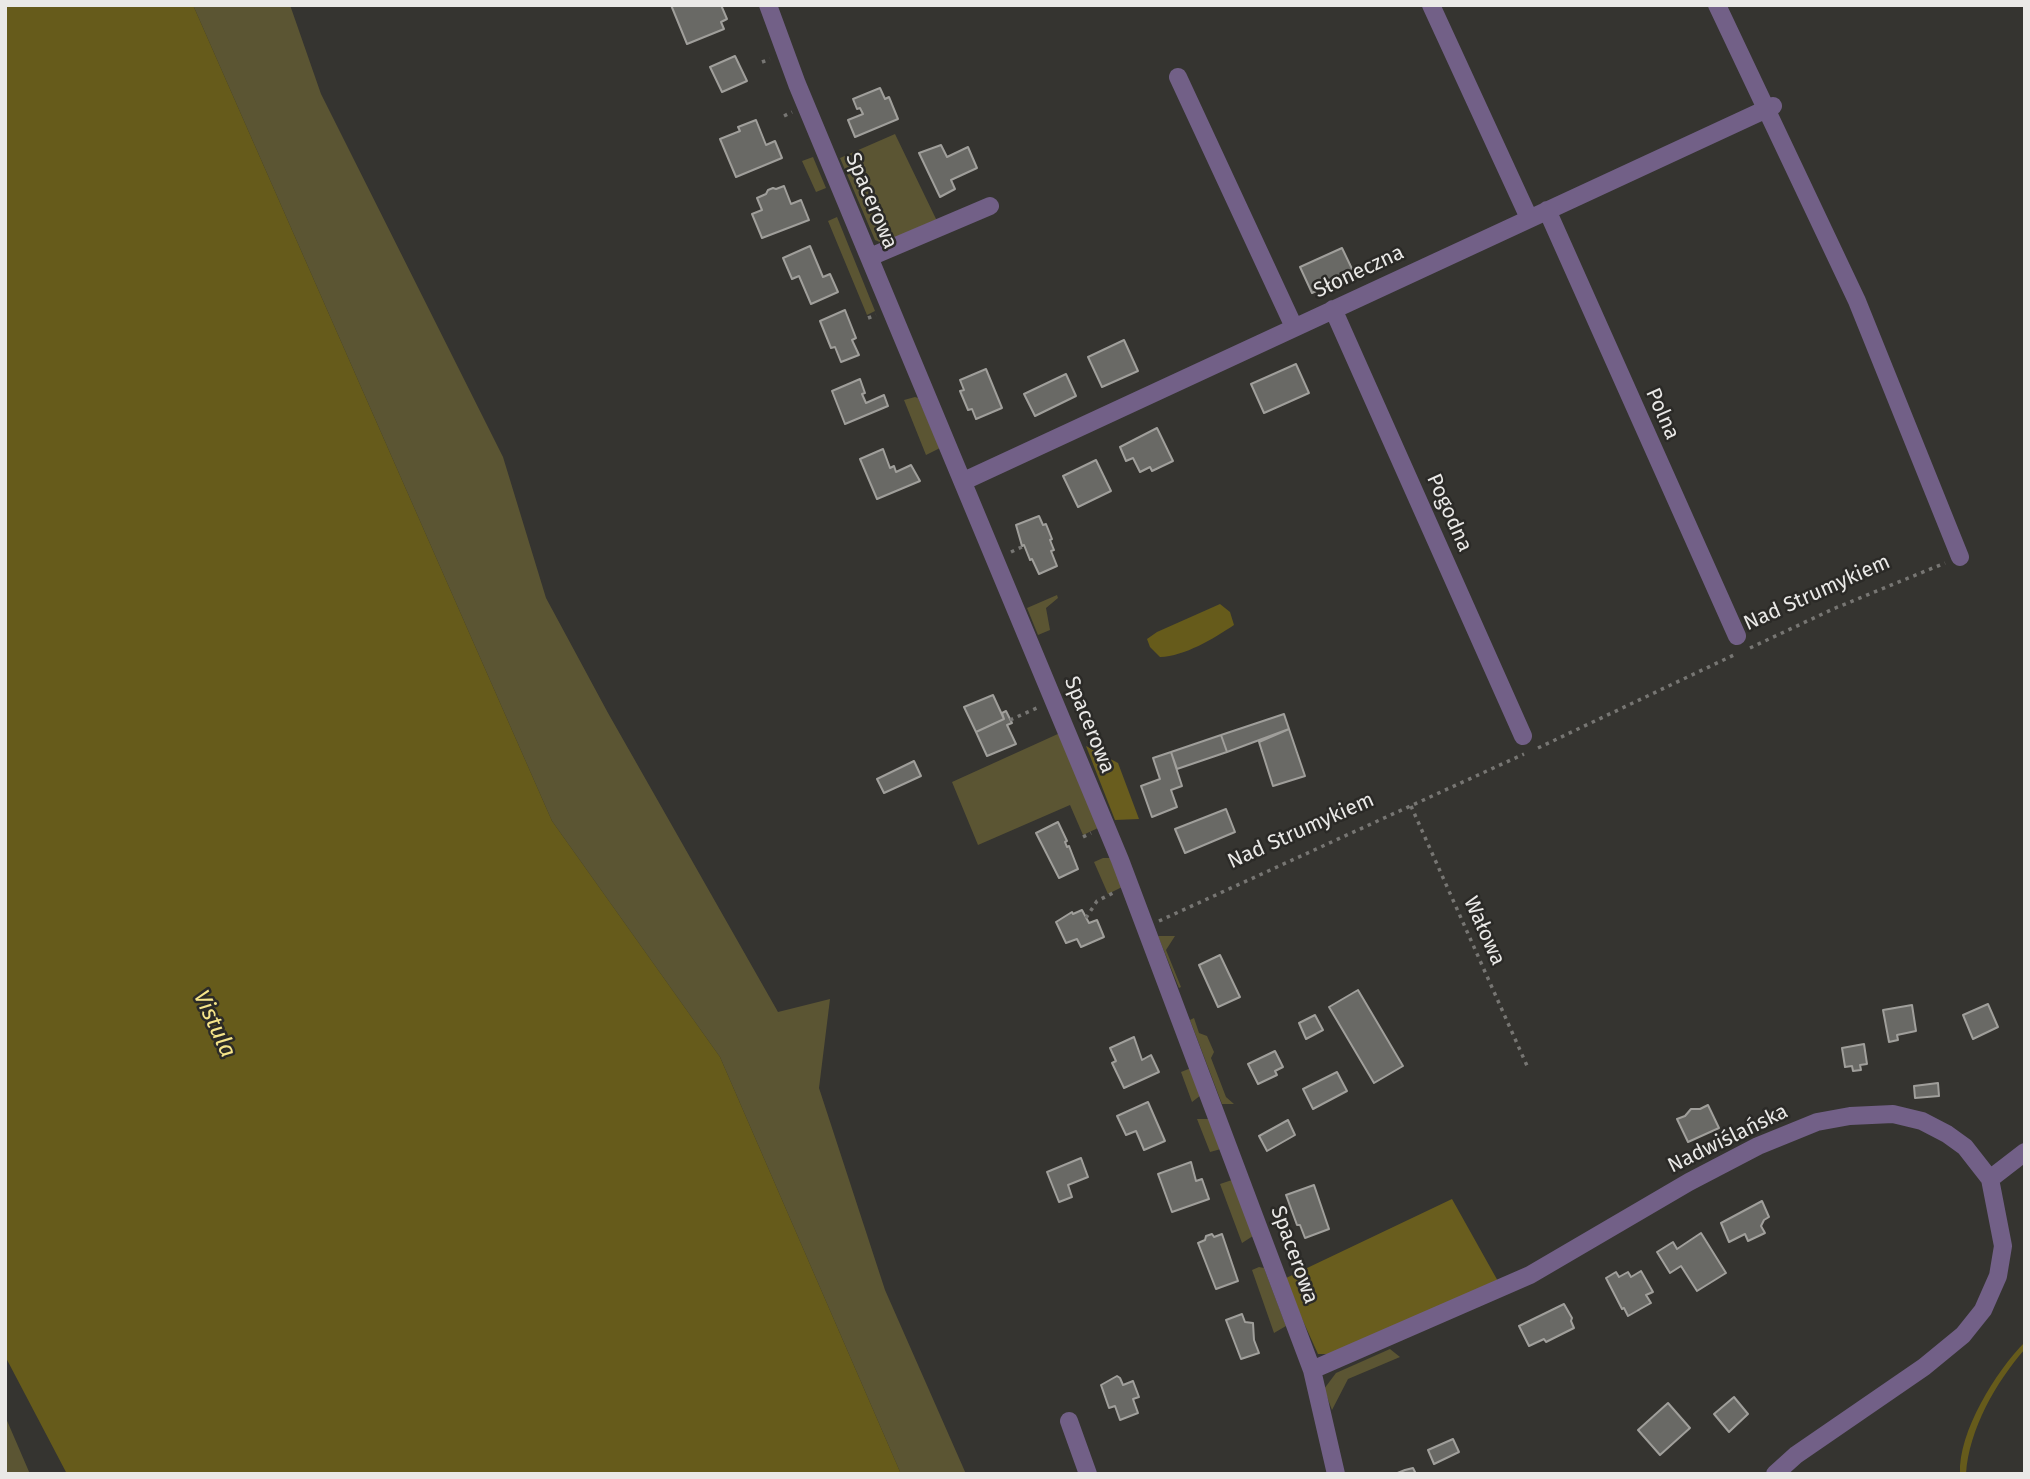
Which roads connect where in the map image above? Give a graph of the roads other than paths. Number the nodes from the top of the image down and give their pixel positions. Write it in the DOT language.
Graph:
graph roads {
  1 [pos="768,5"];
  2 [pos="1431,5"];
  3 [pos="1717,5"];
  4 [pos="1178,77"];
  5 [pos="1770,108"];
  6 [pos="990,206"];
  7 [pos="1546,210"];
  8 [pos="1529,218"];
  9 [pos="870,257"];
  10 [pos="1333,309"];
  11 [pos="1294,327"];
  12 [pos="964,481"];
  13 [pos="1960,557"];
  14 [pos="1737,636"];
  15 [pos="1523,736"];
  16 [pos="2025,1152"];
  17 [pos="1990,1179"];
  18 [pos="1312,1370"];
  19 [pos="1069,1421"];
  20 [pos="1088,1474"];
  21 [pos="1336,1474"];
  22 [pos="1775,1474"];
  1 -- 9 [label="street, Spacerowa"];
  2 -- 8 [label="street"];
  3 -- 5 [label="street"];
  4 -- 11 [label="street"];
  5 -- 7 [label="street, Słoneczna"];
  5 -- 13 [label="street"];
  6 -- 9 [label="street"];
  7 -- 8 [label="street, Słoneczna"];
  7 -- 14 [label="street, Polna"];
  8 -- 10 [label="street, Słoneczna"];
  9 -- 12 [label="street, Spacerowa"];
  10 -- 11 [label="street, Słoneczna"];
  10 -- 15 [label="street, Pogodna"];
  11 -- 12 [label="street, Słoneczna"];
  12 -- 18 [label="street, Spacerowa"];
  16 -- 17 [label="street"];
  17 -- 18 [label="street, Nadwiślańska"];
  17 -- 22 [label="street, Nadwiślańska"];
  18 -- 21 [label="street, Spacerowa"];
  19 -- 20 [label="street"];
}
